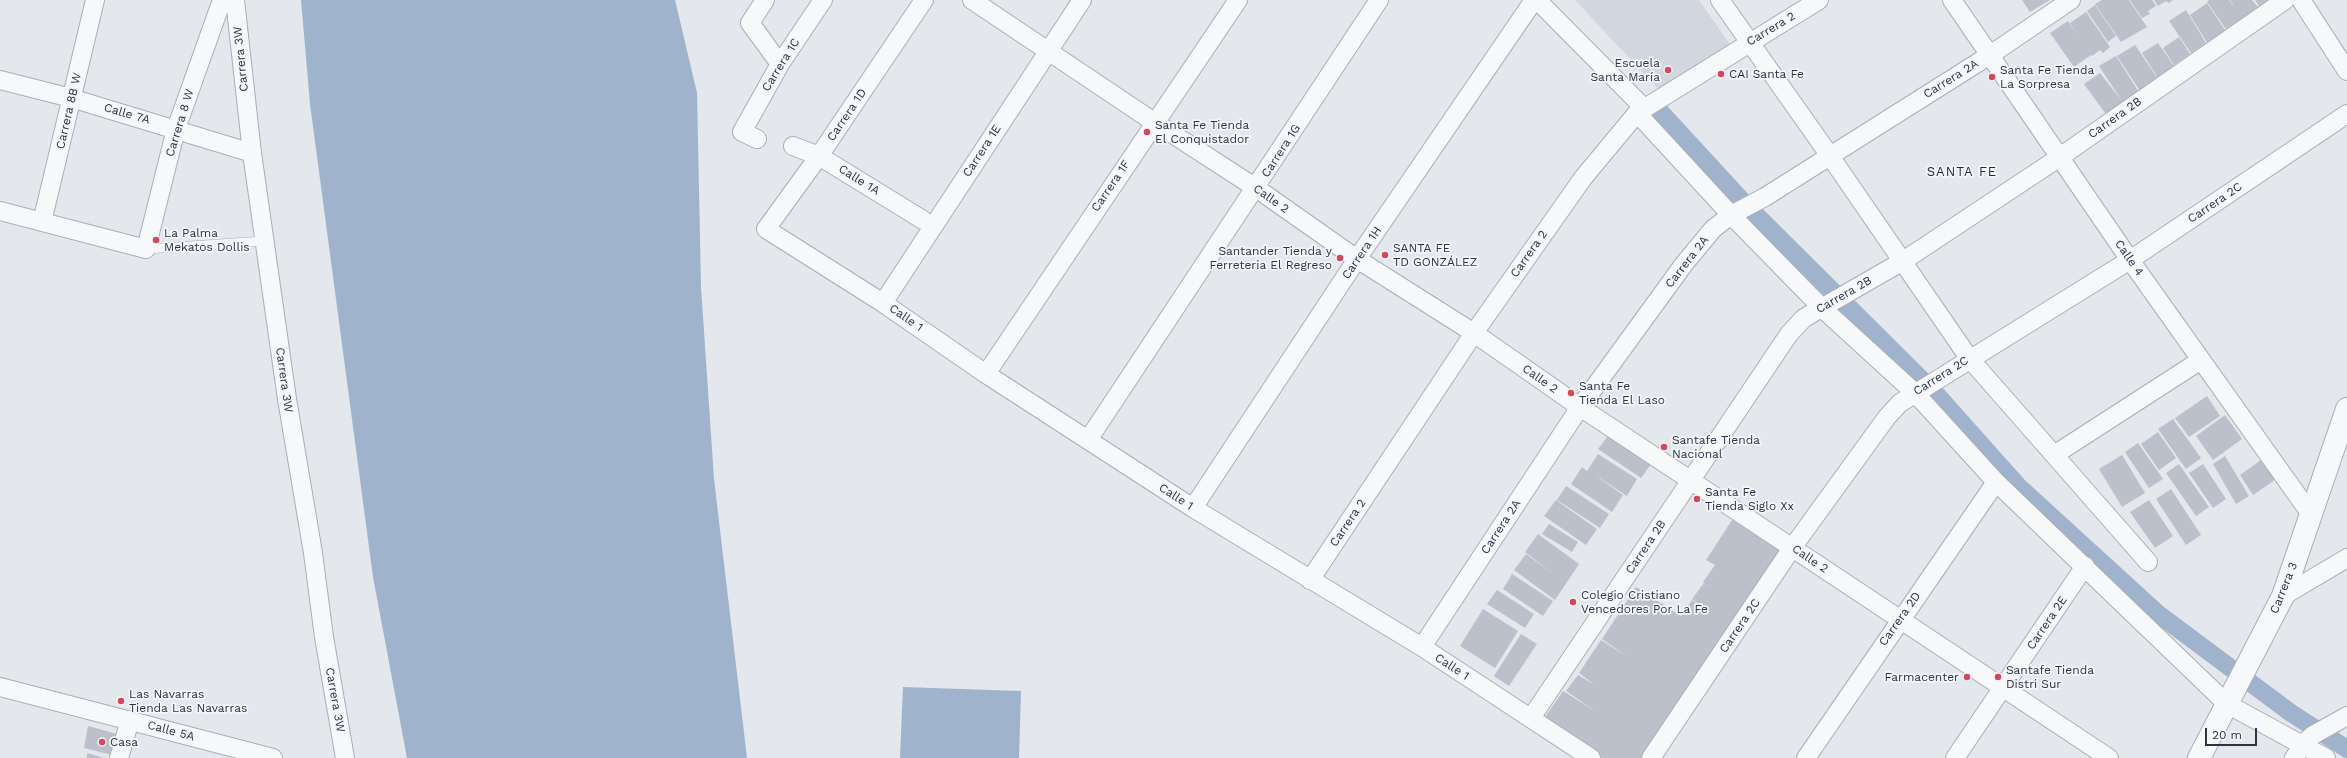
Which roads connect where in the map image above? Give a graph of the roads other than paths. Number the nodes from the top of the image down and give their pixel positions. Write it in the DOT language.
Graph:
graph roads {
  1 [pos="95,0"];
  2 [pos="222,0"];
  3 [pos="235,0"];
  4 [pos="765,0"];
  5 [pos="823,0"];
  6 [pos="924,0"];
  7 [pos="972,0"];
  8 [pos="1082,0"];
  9 [pos="1238,0"];
  10 [pos="1380,0"];
  11 [pos="1534,0"];
  12 [pos="1537,0"];
  13 [pos="1720,0"];
  14 [pos="1819,0"];
  15 [pos="1952,0"];
  16 [pos="2071,0"];
  17 [pos="2285,0"];
  18 [pos="2301,0"];
  19 [pos="1749,42"];
  20 [pos="1048,49"];
  21 [pos="1990,55"];
  22 [pos="780,64"];
  23 [pos="2347,71"];
  24 [pos="0,80"];
  25 [pos="72,98"];
  26 [pos="1645,108"];
  27 [pos="2347,114"];
  28 [pos="1154,122"];
  29 [pos="176,129"];
  30 [pos="749,136"];
  31 [pos="793,146"];
  32 [pos="252,153"];
  33 [pos="819,156"];
  34 [pos="1830,156"];
  35 [pos="2060,157"];
  36 [pos="1256,188"];
  37 [pos="0,211"];
  38 [pos="1734,213"];
  39 [pos="923,220"];
  40 [pos="42,222"];
  41 [pos="766,229"];
  42 [pos="264,241"];
  43 [pos="146,249"];
  44 [pos="1357,259"];
  45 [pos="2130,260"];
  46 [pos="1903,262"];
  47 [pos="883,302"];
  48 [pos="1825,305"];
  49 [pos="1474,333"];
  50 [pos="1969,358"];
  51 [pos="2201,360"];
  52 [pos="986,374"];
  53 [pos="1917,391"];
  54 [pos="1580,407"];
  55 [pos="2347,409"];
  56 [pos="1088,440"];
  57 [pos="2054,455"];
  58 [pos="1691,481"];
  59 [pos="1996,482"];
  60 [pos="1193,508"];
  61 [pos="2310,513"];
  62 [pos="1792,548"];
  63 [pos="2347,558"];
  64 [pos="2148,562"];
  65 [pos="2085,566"];
  66 [pos="1310,580"];
  67 [pos="2283,596"];
  68 [pos="1900,619"];
  69 [pos="1422,647"];
  70 [pos="0,687"];
  71 [pos="2003,688"];
  72 [pos="2230,698"];
  73 [pos="1531,718"];
  74 [pos="130,720"];
  75 [pos="2340,721"];
  76 [pos="2303,746"];
  77 [pos="119,758"];
  78 [pos="273,758"];
  79 [pos="345,758"];
  80 [pos="1591,758"];
  81 [pos="1651,758"];
  82 [pos="1806,758"];
  83 [pos="1955,758"];
  84 [pos="2109,758"];
  85 [pos="2200,758"];
  86 [pos="2326,758"];
  1 -- 25 [label="street, Carrera 8B W"];
  2 -- 29 [label="street, Carrera 8 W"];
  3 -- 32 [label="street, Carrera 3W"];
  4 -- 22 [label="street"];
  5 -- 22 [label="street, Carrera 1C"];
  6 -- 33 [label="street, Carrera 1D"];
  7 -- 20 [label="street, Calle 2"];
  8 -- 20 [label="street, Carrera 1E"];
  9 -- 28 [label="street, Carrera 1F"];
  10 -- 36 [label="street, Carrera 1G"];
  11 -- 44 [label="street, Carrera 1H"];
  12 -- 26 [label="street"];
  13 -- 19 [label="street"];
  14 -- 19 [label="street, Carrera 2"];
  15 -- 21 [label="street, Calle 4"];
  16 -- 21 [label="street, Carrera 2A"];
  17 -- 35 [label="street, Carrera 2B"];
  18 -- 23 [label="street"];
  19 -- 26 [label="street, Carrera 2"];
  19 -- 34 [label="street"];
  20 -- 28 [label="street, Calle 2"];
  20 -- 47 [label="street, Carrera 1E"];
  21 -- 34 [label="street, Carrera 2A"];
  21 -- 35 [label="street, Calle 4"];
  22 -- 30 [label="street, Carrera 1C"];
  24 -- 25 [label="street, Calle 7A"];
  25 -- 29 [label="street, Calle 7A"];
  25 -- 40 [label="street, Carrera 8B W"];
  26 -- 38 [label="street"];
  26 -- 49 [label="street, Carrera 2"];
  27 -- 45 [label="street, Carrera 2C"];
  28 -- 36 [label="street, Calle 2"];
  28 -- 52 [label="street, Carrera 1F"];
  29 -- 32 [label="street, Calle 7A"];
  29 -- 43 [label="street, Carrera 8 W"];
  31 -- 33 [label="street, Calle 1A"];
  32 -- 42 [label="street, Carrera 3W"];
  33 -- 39 [label="street, Calle 1A"];
  33 -- 41 [label="street, Carrera 1D"];
  34 -- 38 [label="street, Carrera 2A"];
  34 -- 46 [label="street"];
  35 -- 45 [label="street, Calle 4"];
  35 -- 46 [label="street, Carrera 2B"];
  36 -- 44 [label="street, Calle 2"];
  36 -- 56 [label="street, Carrera 1G"];
  37 -- 40 [label="street"];
  38 -- 48 [label="street"];
  38 -- 54 [label="street, Carrera 2A"];
  40 -- 43 [label="street"];
  41 -- 47 [label="street, Calle 1"];
  42 -- 43 [label="lane"];
  42 -- 79 [label="street, Carrera 3W"];
  44 -- 49 [label="street, Calle 2"];
  44 -- 60 [label="street, Carrera 1H"];
  45 -- 50 [label="street, Carrera 2C"];
  45 -- 51 [label="street, Calle 4"];
  46 -- 48 [label="street, Carrera 2B"];
  46 -- 50 [label="street"];
  47 -- 52 [label="street, Calle 1"];
  48 -- 53 [label="street"];
  48 -- 58 [label="street, Carrera 2B"];
  49 -- 54 [label="street, Calle 2"];
  49 -- 66 [label="street, Carrera 2"];
  50 -- 53 [label="street, Carrera 2C"];
  50 -- 57 [label="street"];
  51 -- 57 [label="street"];
  51 -- 61 [label="street, Calle 4"];
  52 -- 56 [label="street, Calle 1"];
  53 -- 59 [label="street"];
  53 -- 62 [label="street, Carrera 2C"];
  54 -- 58 [label="street, Calle 2"];
  54 -- 69 [label="street, Carrera 2A"];
  55 -- 61 [label="street, Carrera 3"];
  56 -- 60 [label="street, Calle 1"];
  57 -- 64 [label="street"];
  58 -- 62 [label="street, Calle 2"];
  58 -- 73 [label="street, Carrera 2B"];
  59 -- 65 [label="street"];
  59 -- 68 [label="street, Carrera 2D"];
  60 -- 66 [label="street, Calle 1"];
  61 -- 67 [label="street, Carrera 3"];
  62 -- 68 [label="street, Calle 2"];
  62 -- 81 [label="street, Carrera 2C"];
  63 -- 67 [label="street"];
  65 -- 71 [label="street, Carrera 2E"];
  65 -- 72 [label="street"];
  66 -- 69 [label="street, Calle 1"];
  67 -- 72 [label="street, Carrera 3"];
  68 -- 71 [label="street, Calle 2"];
  68 -- 82 [label="street, Carrera 2D"];
  69 -- 73 [label="street, Calle 1"];
  70 -- 74 [label="street, Calle 5A"];
  71 -- 83 [label="street, Carrera 2E"];
  71 -- 84 [label="street, Calle 2"];
  72 -- 76 [label="street"];
  72 -- 85 [label="street, Carrera 3"];
  73 -- 80 [label="street, Calle 1"];
  74 -- 77 [label="street"];
  74 -- 78 [label="street, Calle 5A"];
  75 -- 76 [label="street"];
  76 -- 86 [label="street"];
}
